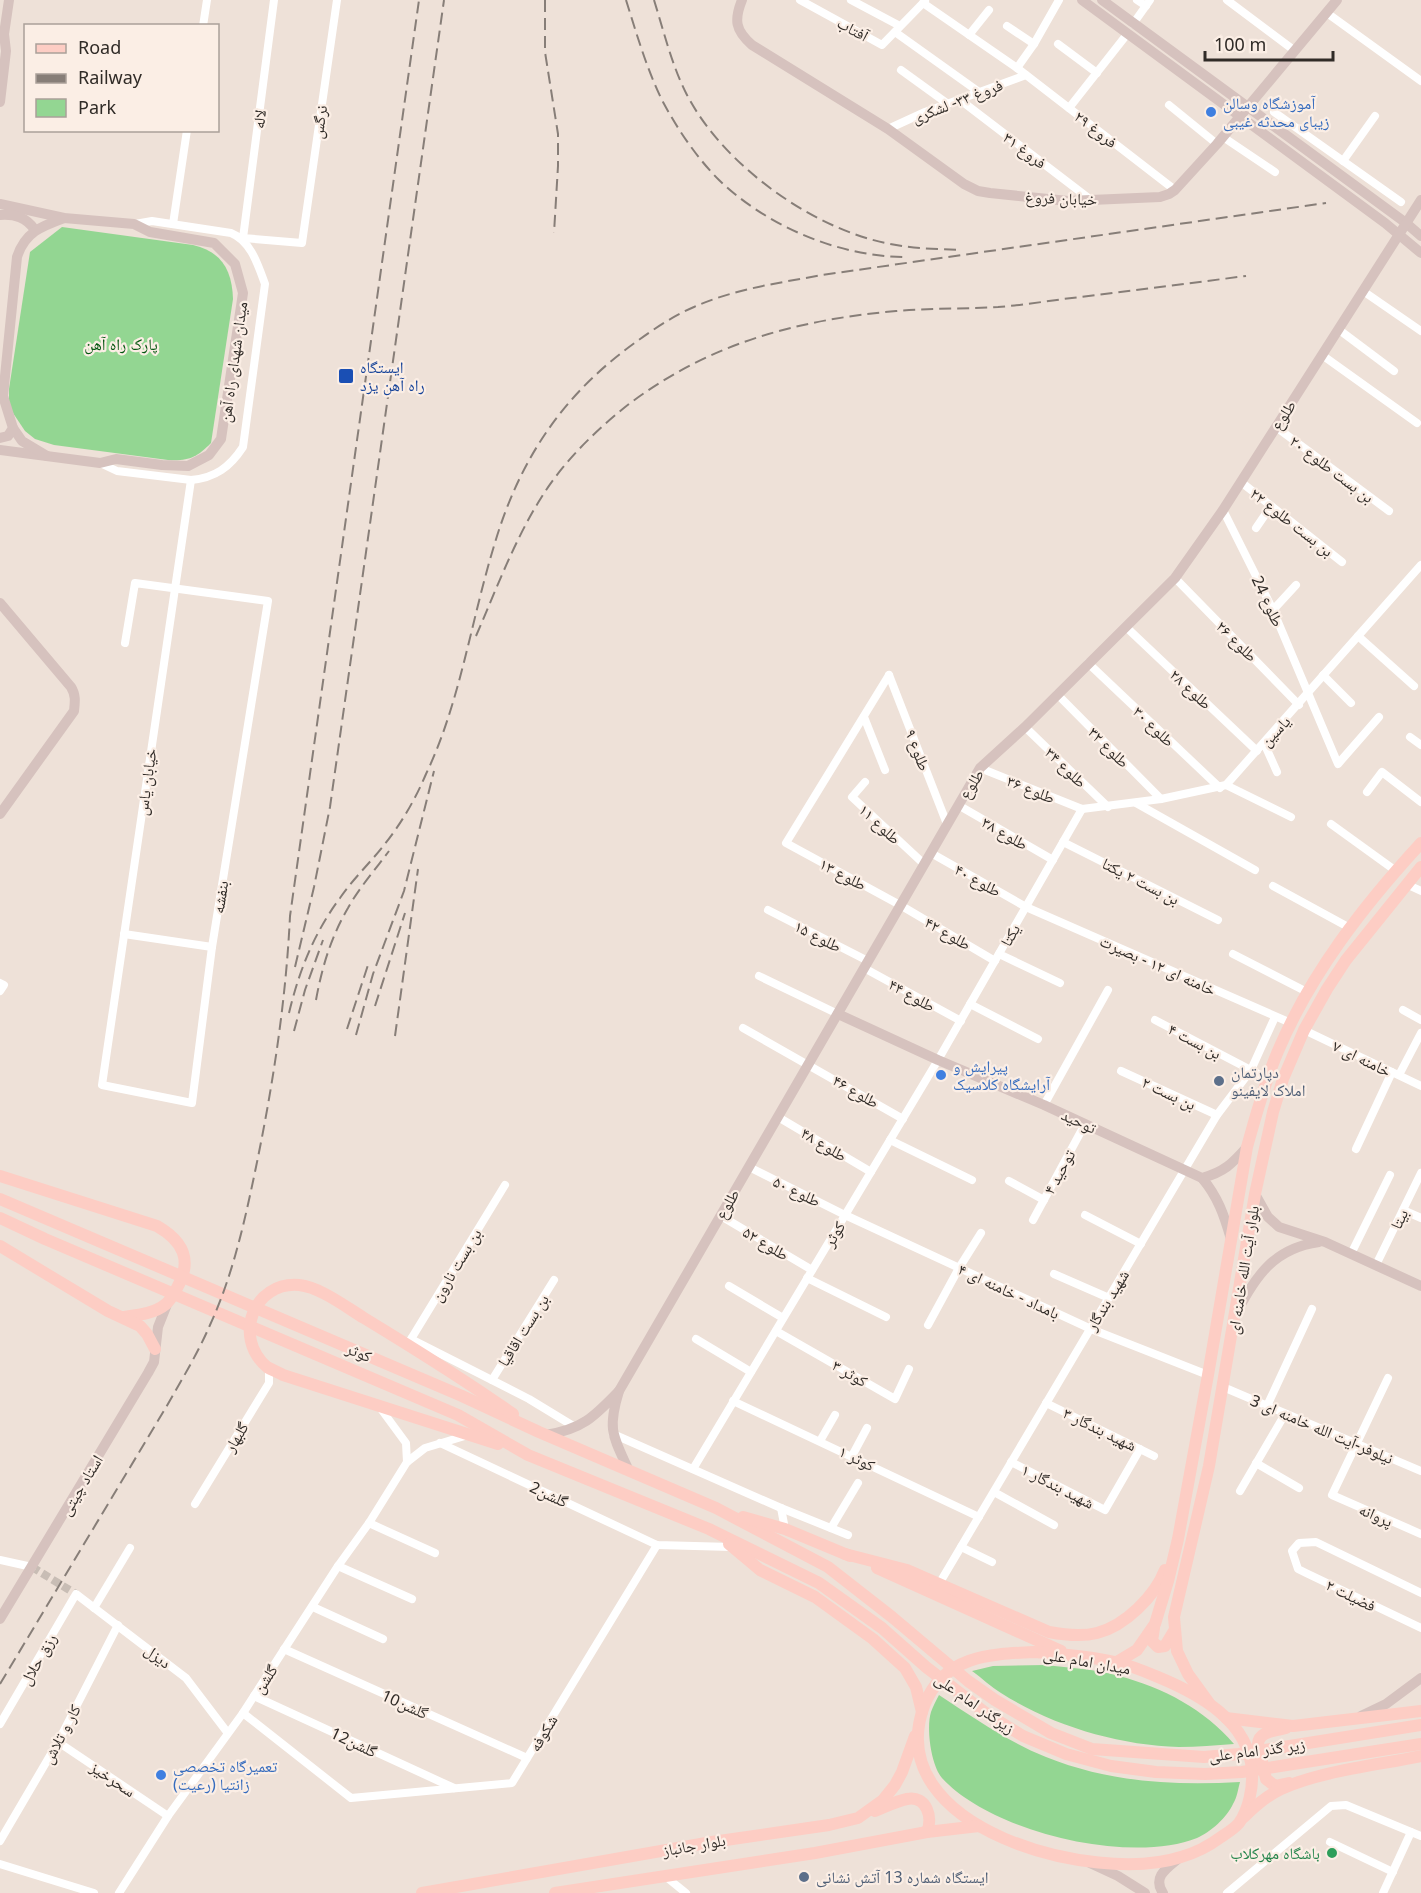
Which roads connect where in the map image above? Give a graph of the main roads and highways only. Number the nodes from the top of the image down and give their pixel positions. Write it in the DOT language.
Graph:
graph roads {
  1 [pos="1421,843"];
  2 [pos="1421,867"];
  3 [pos="0,1176"];
  4 [pos="0,1199"];
  5 [pos="0,1218"];
  6 [pos="0,1246"];
  7 [pos="122,1317"];
  8 [pos="155,1349"];
  9 [pos="542,1433"];
  10 [pos="528,1455"];
  11 [pos="716,1508"];
  12 [pos="709,1529"];
  13 [pos="1178,1539"];
  14 [pos="844,1554"];
  15 [pos="986,1605"];
  16 [pos="998,1622"];
  17 [pos="1155,1624"];
  18 [pos="1174,1631"];
  19 [pos="1071,1655"];
  20 [pos="1117,1662"];
  21 [pos="1209,1703"];
  22 [pos="1421,1711"];
  23 [pos="922,1713"];
  24 [pos="1226,1718"];
  25 [pos="1421,1725"];
  26 [pos="1293,1726"];
  27 [pos="918,1730"];
  28 [pos="1421,1744"];
  29 [pos="1253,1746"];
  30 [pos="1092,1749"];
  31 [pos="1421,1756"];
  32 [pos="1308,1779"];
  33 [pos="858,1818"];
  34 [pos="1239,1822"];
  35 [pos="979,1826"];
  36 [pos="927,1832"];
  37 [pos="422,1893"];
  38 [pos="555,1893"];
  1 -- 13 [label="main road, بلوار آیت الله خامنه ای"];
  2 -- 18 [label="main road, بلوار آیت الله خامنه ای"];
  3 -- 7 [label="main road"];
  4 -- 9 [label="main road, کوثر"];
  5 -- 10 [label="main road, کوثر"];
  6 -- 7 [label="main road"];
  7 -- 8 [label="main road"];
  9 -- 10 [label="main road"];
  9 -- 11 [label="main road, کوثر"];
  10 -- 12 [label="main road, کوثر"];
  11 -- 14 [label="main road"];
  11 -- 30 [label="main road, زیرگذر امام علی"];
  12 -- 23 [label="main road"];
  12 -- 28 [label="main road, زیرگذر امام علی"];
  13 -- 15 [label="main road"];
  13 -- 17 [label="main road, بلوار آیت الله خامنه ای"];
  14 -- 15 [label="main road"];
  14 -- 16 [label="main road"];
  15 -- 16 [label="main road"];
  16 -- 19 [label="main road"];
  17 -- 18 [label="main road"];
  17 -- 20 [label="main road, بلوار آیت الله خامنه ای"];
  18 -- 21 [label="main road, بلوار آیت الله خامنه ای"];
  19 -- 20 [label="main road, میدان امام علی"];
  19 -- 23 [label="main road, میدان امام علی"];
  20 -- 21 [label="main road, میدان امام علی"];
  21 -- 24 [label="main road, میدان امام علی"];
  22 -- 26 [label="main road"];
  23 -- 27 [label="main road, میدان امام علی"];
  24 -- 26 [label="main road"];
  24 -- 29 [label="main road, میدان امام علی"];
  25 -- 30 [label="main road, زیر گذر امام علی"];
  26 -- 29 [label="main road"];
  27 -- 33 [label="main road, بلوار جانباز"];
  27 -- 35 [label="main road, میدان امام علی"];
  29 -- 32 [label="main road"];
  29 -- 34 [label="main road, میدان امام علی"];
  31 -- 32 [label="main road"];
  32 -- 34 [label="main road"];
  33 -- 36 [label="main road"];
  33 -- 37 [label="main road, بلوار جانباز"];
  34 -- 35 [label="main road, میدان امام علی"];
  35 -- 36 [label="main road, بلوار جانباز"];
  36 -- 38 [label="main road, بلوار جانباز"];
}
